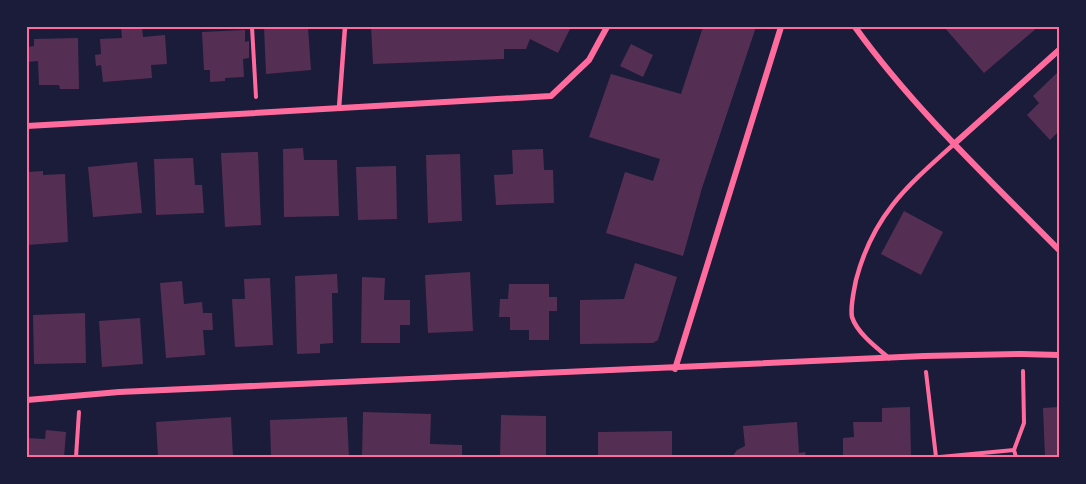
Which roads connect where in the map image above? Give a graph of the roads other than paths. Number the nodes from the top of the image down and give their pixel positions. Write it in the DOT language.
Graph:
graph roads {
  1 [pos="345,27"];
  2 [pos="607,27"];
  3 [pos="781,27"];
  4 [pos="855,27"];
  5 [pos="1059,50"];
  6 [pos="339,108"];
  7 [pos="27,126"];
  8 [pos="954,144"];
  9 [pos="1059,250"];
  10 [pos="1059,355"];
  11 [pos="889,358"];
  12 [pos="675,369"];
  13 [pos="27,400"];
  1 -- 6 [label="lane"];
  2 -- 6 [label="street"];
  3 -- 12 [label="street"];
  4 -- 8 [label="street"];
  5 -- 8 [label="street"];
  6 -- 7 [label="street"];
  8 -- 9 [label="street"];
  8 -- 11 [label="lane"];
  10 -- 11 [label="street"];
  11 -- 12 [label="street"];
  12 -- 13 [label="street"];
}
